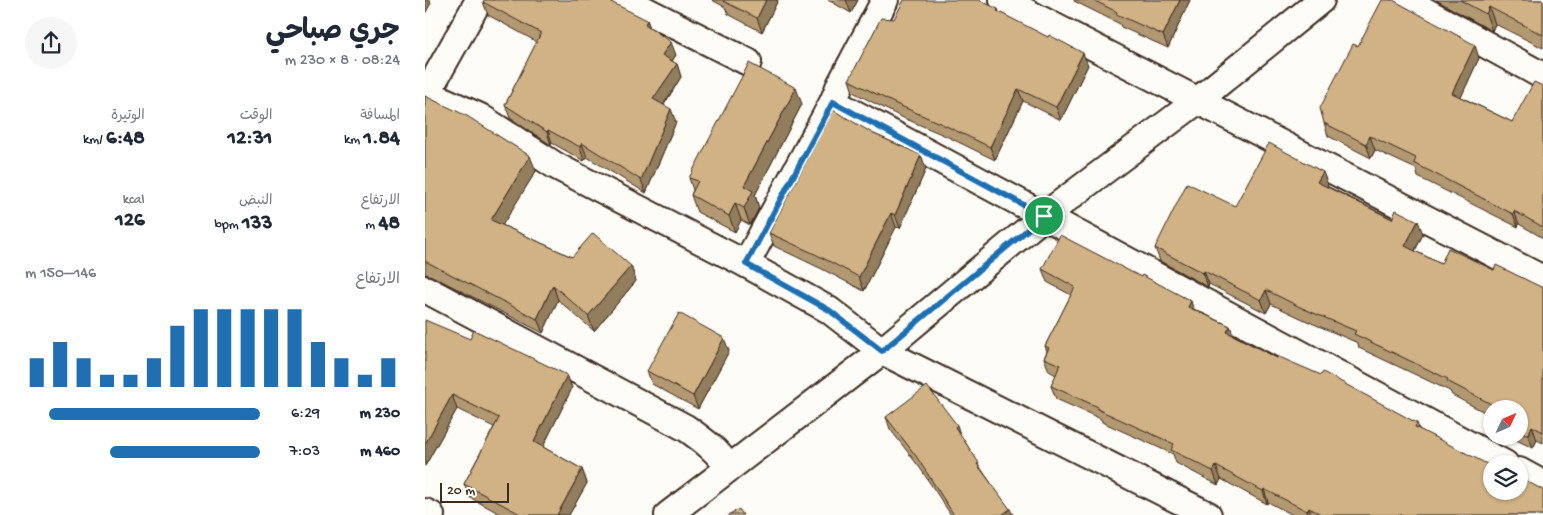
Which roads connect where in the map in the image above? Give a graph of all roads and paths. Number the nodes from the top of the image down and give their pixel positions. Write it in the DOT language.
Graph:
graph roads {
  1 [pos="479,0"];
  2 [pos="625,0"];
  3 [pos="885,0"];
  4 [pos="1003,0"];
  5 [pos="1321,0"];
  6 [pos="1405,0"];
  7 [pos="748,62"];
  8 [pos="1543,76"];
  9 [pos="426,94"];
  10 [pos="1197,101"];
  11 [pos="833,102"];
  12 [pos="1044,216"];
  13 [pos="746,264"];
  14 [pos="1543,279"];
  15 [pos="425,289"];
  16 [pos="882,351"];
  17 [pos="1488,455"];
  18 [pos="729,468"];
  19 [pos="1528,476"];
  20 [pos="1543,484"];
  21 [pos="425,512"];
  22 [pos="431,515"];
  23 [pos="668,515"];
  24 [pos="1208,515"];
  1 -- 9 [label="street"];
  2 -- 7 [label="street"];
  3 -- 11 [label="street"];
  4 -- 10 [label="street"];
  5 -- 10 [label="street"];
  6 -- 8 [label="street"];
  9 -- 13 [label="street"];
  10 -- 12 [label="street"];
  10 -- 14 [label="street"];
  11 -- 12 [label="street"];
  11 -- 13 [label="street"];
  12 -- 16 [label="street"];
  12 -- 17 [label="street"];
  13 -- 16 [label="street"];
  15 -- 18 [label="street"];
  16 -- 18 [label="street"];
  16 -- 24 [label="street"];
  18 -- 23 [label="street"];
  19 -- 20 [label="street"];
  21 -- 22 [label="street"];
}
